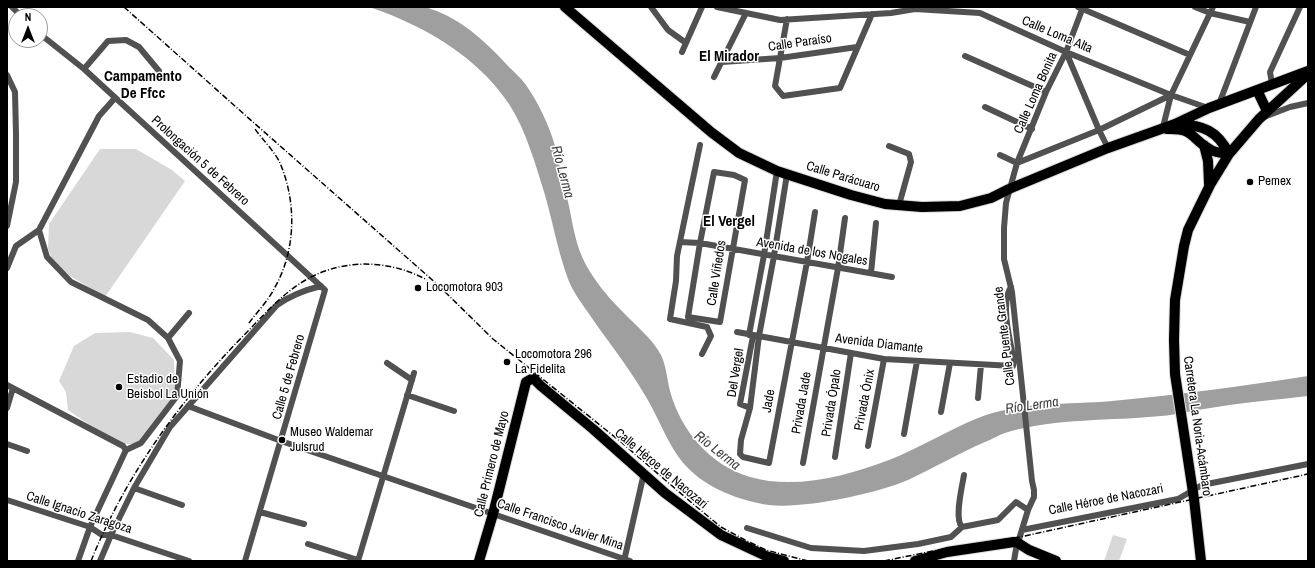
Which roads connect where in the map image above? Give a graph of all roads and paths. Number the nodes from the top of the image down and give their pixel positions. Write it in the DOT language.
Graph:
graph roads {
  1 [pos="564,7"];
  2 [pos="651,7"];
  3 [pos="702,7"];
  4 [pos="717,7"];
  5 [pos="1196,7"];
  6 [pos="1213,7"];
  7 [pos="1256,7"];
  8 [pos="1300,7"];
  9 [pos="916,8"];
  10 [pos="1081,8"];
  11 [pos="954,9"];
  12 [pos="893,10"];
  13 [pos="746,13"];
  14 [pos="1210,13"];
  15 [pos="872,14"];
  16 [pos="787,20"];
  17 [pos="1250,22"];
  18 [pos="48,40"];
  19 [pos="686,44"];
  20 [pos="857,46"];
  21 [pos="682,52"];
  22 [pos="1066,52"];
  23 [pos="1190,55"];
  24 [pos="964,56"];
  25 [pos="780,58"];
  26 [pos="722,62"];
  27 [pos="84,69"];
  28 [pos="159,71"];
  29 [pos="1308,71"];
  30 [pos="1308,74"];
  31 [pos="7,75"];
  32 [pos="714,77"];
  33 [pos="1272,84"];
  34 [pos="1257,90"];
  35 [pos="1046,92"];
  36 [pos="1171,95"];
  37 [pos="115,98"];
  38 [pos="1308,103"];
  39 [pos="985,107"];
  40 [pos="1214,107"];
  41 [pos="1267,111"];
  42 [pos="1259,119"];
  43 [pos="1175,124"];
  44 [pos="1032,129"];
  45 [pos="1160,129"];
  46 [pos="1100,130"];
  47 [pos="700,145"];
  48 [pos="1204,145"];
  49 [pos="889,146"];
  50 [pos="1108,148"];
  51 [pos="1230,154"];
  52 [pos="1000,155"];
  53 [pos="1017,162"];
  54 [pos="777,170"];
  55 [pos="787,174"];
  56 [pos="1210,185"];
  57 [pos="1009,189"];
  58 [pos="899,205"];
  59 [pos="815,212"];
  60 [pos="845,218"];
  61 [pos="876,223"];
  62 [pos="7,226"];
  63 [pos="39,230"];
  64 [pos="680,242"];
  65 [pos="700,243"];
  66 [pos="732,249"];
  67 [pos="764,254"];
  68 [pos="774,256"];
  69 [pos="807,262"];
  70 [pos="7,268"];
  71 [pos="838,268"];
  72 [pos="871,273"];
  73 [pos="892,277"];
  74 [pos="323,288"];
  75 [pos="1011,290"];
  76 [pos="189,313"];
  77 [pos="737,332"];
  78 [pos="754,336"];
  79 [pos="168,338"];
  80 [pos="791,342"];
  81 [pos="823,348"];
  82 [pos="851,353"];
  83 [pos="702,354"];
  84 [pos="884,359"];
  85 [pos="917,361"];
  86 [pos="387,363"];
  87 [pos="950,363"];
  88 [pos="981,365"];
  89 [pos="414,373"];
  90 [pos="533,378"];
  91 [pos="412,380"];
  92 [pos="10,386"];
  93 [pos="407,395"];
  94 [pos="978,398"];
  95 [pos="188,406"];
  96 [pos="7,408"];
  97 [pos="750,408"];
  98 [pos="454,411"];
  99 [pos="941,412"];
  100 [pos="904,434"];
  101 [pos="281,440"];
  102 [pos="7,444"];
  103 [pos="868,446"];
  104 [pos="126,450"];
  105 [pos="27,451"];
  106 [pos="835,457"];
  107 [pos="769,463"];
  108 [pos="803,463"];
  109 [pos="1308,464"];
  110 [pos="644,473"];
  111 [pos="964,475"];
  112 [pos="384,476"];
  113 [pos="134,488"];
  114 [pos="1193,492"];
  115 [pos="7,500"];
  116 [pos="182,505"];
  117 [pos="1028,510"];
  118 [pos="260,512"];
  119 [pos="493,514"];
  120 [pos="304,524"];
  121 [pos="90,527"];
  122 [pos="747,528"];
  123 [pos="962,528"];
  124 [pos="1022,530"];
  125 [pos="111,535"];
  126 [pos="308,544"];
  127 [pos="1017,546"];
  128 [pos="946,556"];
  129 [pos="358,560"];
  130 [pos="626,560"];
  131 [pos="1202,560"];
  132 [pos="78,561"];
  133 [pos="100,561"];
  134 [pos="190,561"];
  135 [pos="246,561"];
  136 [pos="479,561"];
  137 [pos="784,561"];
  138 [pos="915,561"];
  139 [pos="1014,561"];
  140 [pos="1056,561"];
  1 -- 54 [label="main road, Calle Parácuaro"];
  2 -- 19 [label="street"];
  3 -- 19 [label="street"];
  4 -- 13 [label="street, Calle Loma Alta"];
  5 -- 14 [label="street"];
  6 -- 14 [label="street"];
  7 -- 17 [label="street"];
  8 -- 33 [label="street"];
  9 -- 11 [label="street, Calle Loma Alta"];
  9 -- 12 [label="street, Calle Loma Alta"];
  10 -- 22 [label="street, Calle Loma Bonita"];
  10 -- 23 [label="street"];
  11 -- 22 [label="street, Calle Loma Alta"];
  12 -- 15 [label="street, Calle Loma Alta"];
  13 -- 16 [label="street, Calle Loma Alta"];
  13 -- 26 [label="street"];
  14 -- 17 [label="street"];
  14 -- 23 [label="street"];
  15 -- 16 [label="street, Calle Loma Alta"];
  15 -- 20 [label="street"];
  16 -- 25 [label="street"];
  17 -- 40 [label="street"];
  18 -- 27 [label="street, Prolongación 5 de Febrero"];
  19 -- 21 [label="street"];
  20 -- 25 [label="street, Calle Paraíso"];
  20 -- 25 [label="street"];
  22 -- 35 [label="street, Calle Loma Bonita"];
  22 -- 36 [label="street, Calle Loma Alta"];
  22 -- 46 [label="street"];
  23 -- 36 [label="street"];
  24 -- 35 [label="street"];
  25 -- 26 [label="street, Calle Paraíso"];
  26 -- 32 [label="street"];
  27 -- 28 [label="street"];
  27 -- 37 [label="street, Prolongación 5 de Febrero"];
  29 -- 33 [label="main road"];
  30 -- 41 [label="main road, Carretera La Noria-Acámbaro"];
  31 -- 62 [label="street"];
  33 -- 34 [label="main road"];
  34 -- 40 [label="main road"];
  34 -- 41 [label="main road"];
  35 -- 44 [label="street, Calle Loma Bonita"];
  36 -- 40 [label="street, Calle Loma Alta"];
  36 -- 45 [label="street"];
  36 -- 46 [label="street"];
  37 -- 63 [label="street"];
  37 -- 74 [label="street, Prolongación 5 de Febrero"];
  38 -- 42 [label="street"];
  39 -- 44 [label="street"];
  40 -- 43 [label="main road"];
  41 -- 42 [label="main road, Carretera La Noria-Acámbaro"];
  42 -- 51 [label="main road, Carretera La Noria-Acámbaro"];
  43 -- 45 [label="main road, Calle Parácuaro"];
  43 -- 51 [label="main road"];
  44 -- 53 [label="street, Calle Loma Bonita"];
  45 -- 48 [label="main road"];
  45 -- 50 [label="main road, Calle Parácuaro"];
  46 -- 50 [label="street"];
  46 -- 53 [label="street"];
  47 -- 64 [label="street"];
  48 -- 51 [label="main road"];
  48 -- 56 [label="main road"];
  49 -- 58 [label="street"];
  50 -- 57 [label="main road, Calle Parácuaro"];
  51 -- 56 [label="main road, Carretera La Noria-Acámbaro"];
  52 -- 53 [label="street"];
  53 -- 57 [label="street, Calle Loma Bonita"];
  54 -- 55 [label="main road, Calle Parácuaro"];
  54 -- 67 [label="street"];
  55 -- 58 [label="main road, Calle Parácuaro"];
  55 -- 68 [label="street"];
  56 -- 114 [label="main road, Carretera La Noria-Acámbaro"];
  57 -- 58 [label="main road, Calle Parácuaro"];
  57 -- 75 [label="street, Calle Puente Grande"];
  59 -- 69 [label="street, Jade"];
  60 -- 71 [label="street, Privada Jade"];
  61 -- 72 [label="street"];
  63 -- 70 [label="street"];
  63 -- 79 [label="street"];
  64 -- 65 [label="street, Avenida de los Nogales"];
  64 -- 83 [label="street"];
  65 -- 66 [label="street, Avenida de los Nogales"];
  65 -- 66 [label="street, Calle Viñedos"];
  65 -- 66 [label="street, Calle Viñedos"];
  66 -- 67 [label="street, Avenida de los Nogales"];
  67 -- 68 [label="street, Avenida de los Nogales"];
  67 -- 78 [label="street"];
  68 -- 69 [label="street, Avenida de los Nogales"];
  68 -- 78 [label="street"];
  69 -- 71 [label="street, Avenida de los Nogales"];
  69 -- 80 [label="street, Jade"];
  71 -- 72 [label="street, Avenida de los Nogales"];
  71 -- 81 [label="street, Privada Jade"];
  72 -- 73 [label="street, Avenida de los Nogales"];
  74 -- 95 [label="street"];
  74 -- 101 [label="street, Calle 5 de Febrero"];
  75 -- 88 [label="street, Avenida Diamante"];
  75 -- 117 [label="street, Calle Puente Grande"];
  76 -- 79 [label="street"];
  77 -- 78 [label="street, Avenida Diamante"];
  78 -- 80 [label="street, Avenida Diamante"];
  78 -- 97 [label="street, Del Vergel"];
  78 -- 97 [label="street, Del Vergel"];
  79 -- 104 [label="street"];
  80 -- 81 [label="street, Avenida Diamante"];
  80 -- 107 [label="street, Jade"];
  81 -- 82 [label="street, Avenida Diamante"];
  81 -- 108 [label="street, Privada Jade"];
  82 -- 84 [label="street, Avenida Diamante"];
  82 -- 106 [label="street, Privada Ópalo"];
  84 -- 85 [label="street, Avenida Diamante"];
  84 -- 103 [label="street, Privada Ónix"];
  85 -- 87 [label="street, Avenida Diamante"];
  85 -- 100 [label="street"];
  86 -- 91 [label="street"];
  87 -- 88 [label="street, Avenida Diamante"];
  87 -- 99 [label="street"];
  88 -- 94 [label="street"];
  89 -- 91 [label="street"];
  90 -- 110 [label="main road, Calle Héroe de Nacozari"];
  90 -- 119 [label="main road, Calle Primero de Mayo"];
  91 -- 93 [label="street"];
  92 -- 96 [label="street"];
  92 -- 104 [label="street"];
  93 -- 98 [label="street"];
  93 -- 112 [label="street"];
  95 -- 101 [label="street, Calle Francisco Javier Mina"];
  95 -- 113 [label="street"];
  97 -- 107 [label="street, Del Vergel"];
  101 -- 112 [label="street, Calle Francisco Javier Mina"];
  101 -- 118 [label="street, Calle 5 de Febrero"];
  102 -- 105 [label="street"];
  104 -- 121 [label="street"];
  109 -- 114 [label="street, Calle Héroe de Nacozari"];
  110 -- 130 [label="street"];
  110 -- 137 [label="main road, Calle Héroe de Nacozari"];
  111 -- 123 [label="street"];
  112 -- 119 [label="street, Calle Francisco Javier Mina"];
  112 -- 129 [label="street"];
  113 -- 116 [label="street"];
  113 -- 125 [label="street"];
  114 -- 124 [label="street, Calle Héroe de Nacozari"];
  114 -- 131 [label="main road, Carretera La Noria-Acámbaro"];
  115 -- 121 [label="street, Calle Ignacio Zaragoza"];
  117 -- 123 [label="street"];
  117 -- 124 [label="street, Calle Puente Grande"];
  118 -- 120 [label="street"];
  118 -- 135 [label="street, Calle 5 de Febrero"];
  119 -- 130 [label="street, Calle Francisco Javier Mina"];
  119 -- 136 [label="main road, Calle Primero de Mayo"];
  121 -- 125 [label="street, Calle Ignacio Zaragoza"];
  121 -- 132 [label="street"];
  122 -- 123 [label="street"];
  124 -- 127 [label="street, Calle Puente Grande"];
  125 -- 133 [label="street"];
  125 -- 134 [label="street, Calle Ignacio Zaragoza"];
  126 -- 129 [label="street"];
  127 -- 128 [label="main road"];
  127 -- 139 [label="street, Calle Puente Grande"];
  127 -- 140 [label="main road"];
  128 -- 138 [label="main road"];
}
